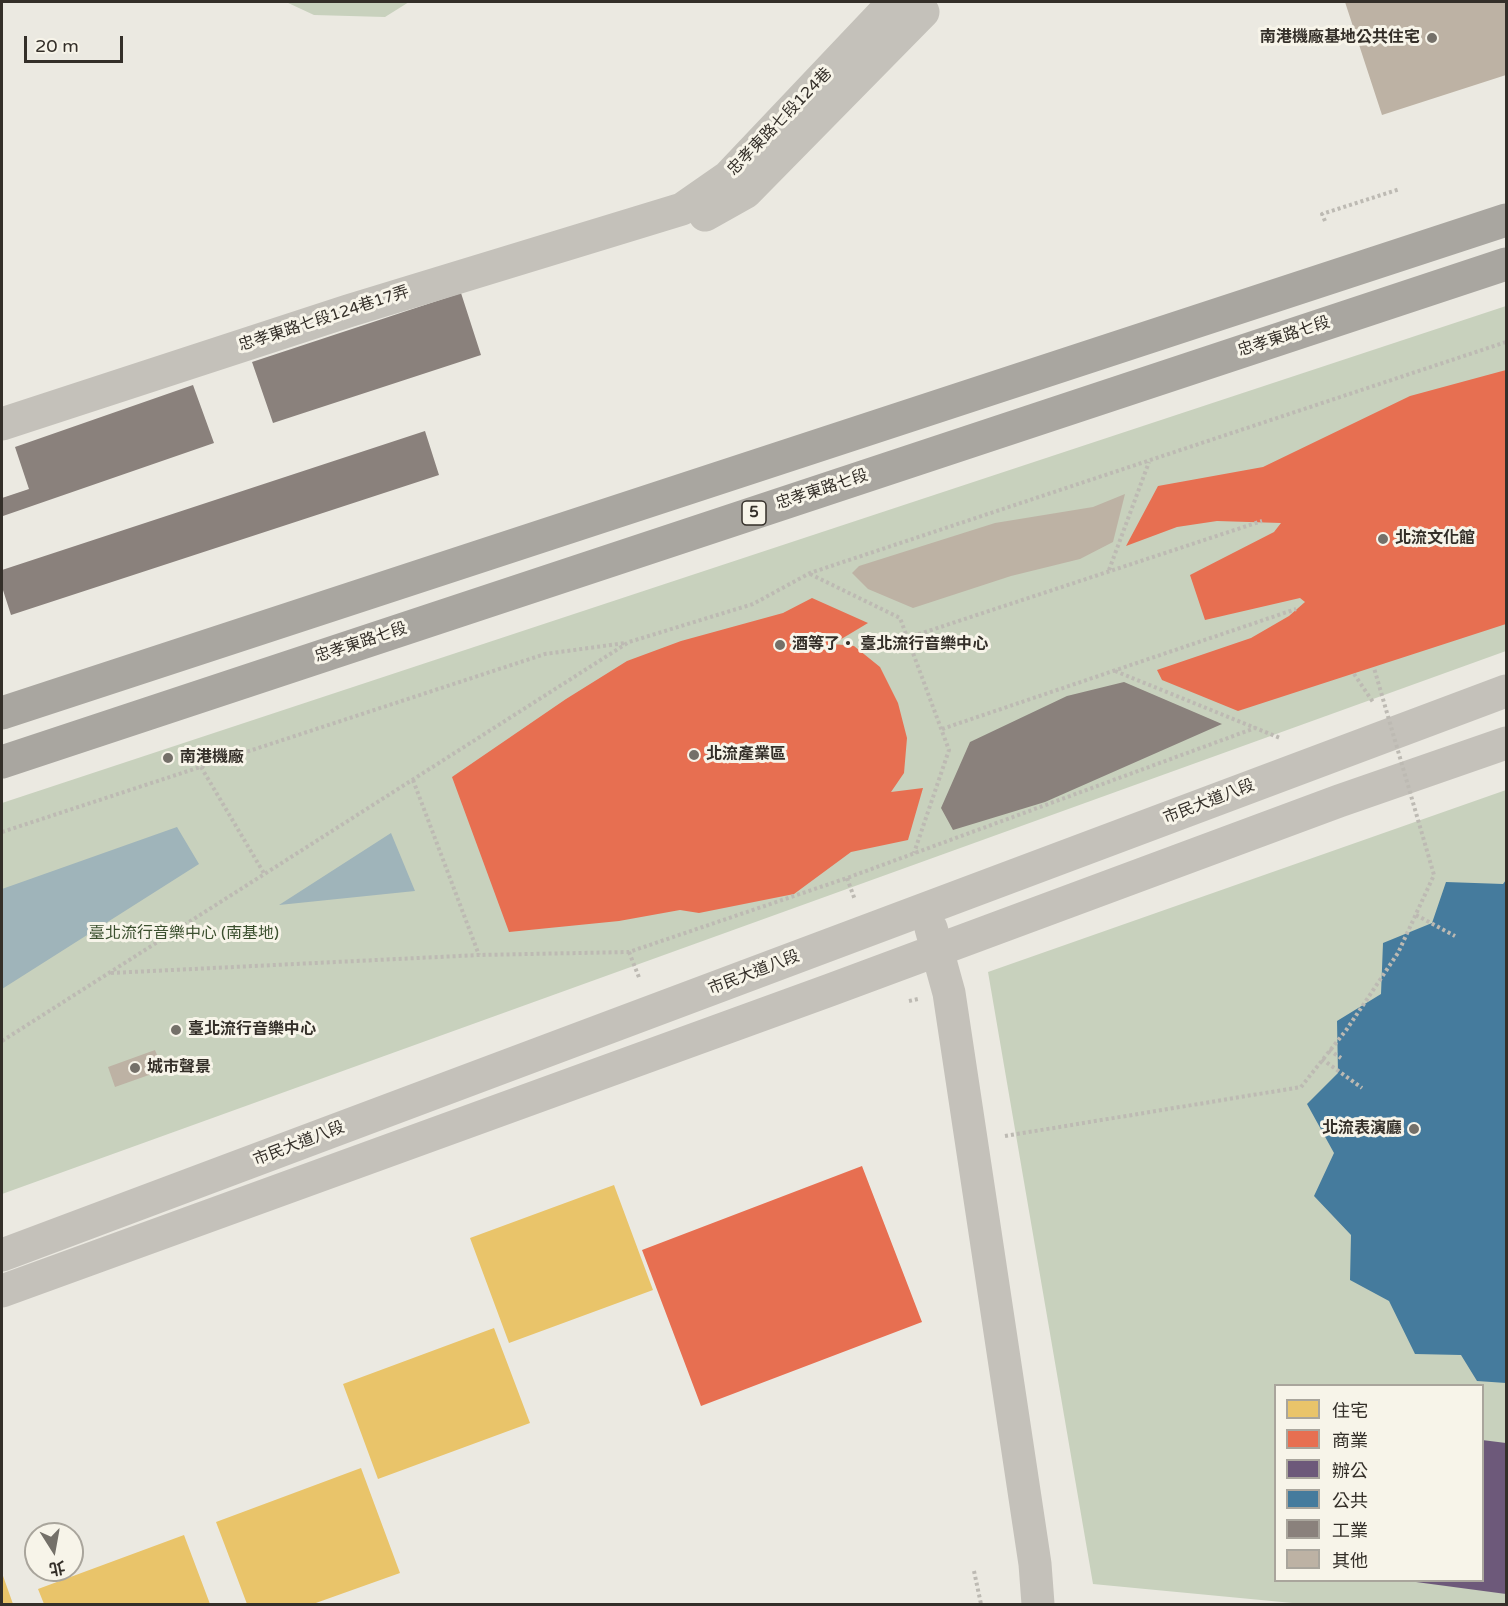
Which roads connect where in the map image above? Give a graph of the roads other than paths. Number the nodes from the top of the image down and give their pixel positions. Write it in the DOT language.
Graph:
graph roads {
  1 [pos="909,7"];
  2 [pos="648,217"];
  3 [pos="1506,220"];
  4 [pos="1506,264"];
  5 [pos="2,424"];
  6 [pos="1506,691"];
  7 [pos="2,713"];
  8 [pos="1506,743"];
  9 [pos="2,762"];
  10 [pos="925,909"];
  11 [pos="939,950"];
  12 [pos="2,1255"];
  13 [pos="2,1291"];
  14 [pos="1038,1605"];
  1 -- 2 [label="street, 忠孝東路七段124巷"];
  2 -- 5 [label="street, 忠孝東路七段124巷17弄"];
  3 -- 7 [label="main road"];
  4 -- 9 [label="main road, 忠孝東路七段 / 5"];
  6 -- 10 [label="street, 市民大道八段"];
  8 -- 11 [label="street"];
  10 -- 11 [label="street"];
  10 -- 12 [label="street, 市民大道八段"];
  11 -- 13 [label="street"];
  11 -- 14 [label="street"];
}
